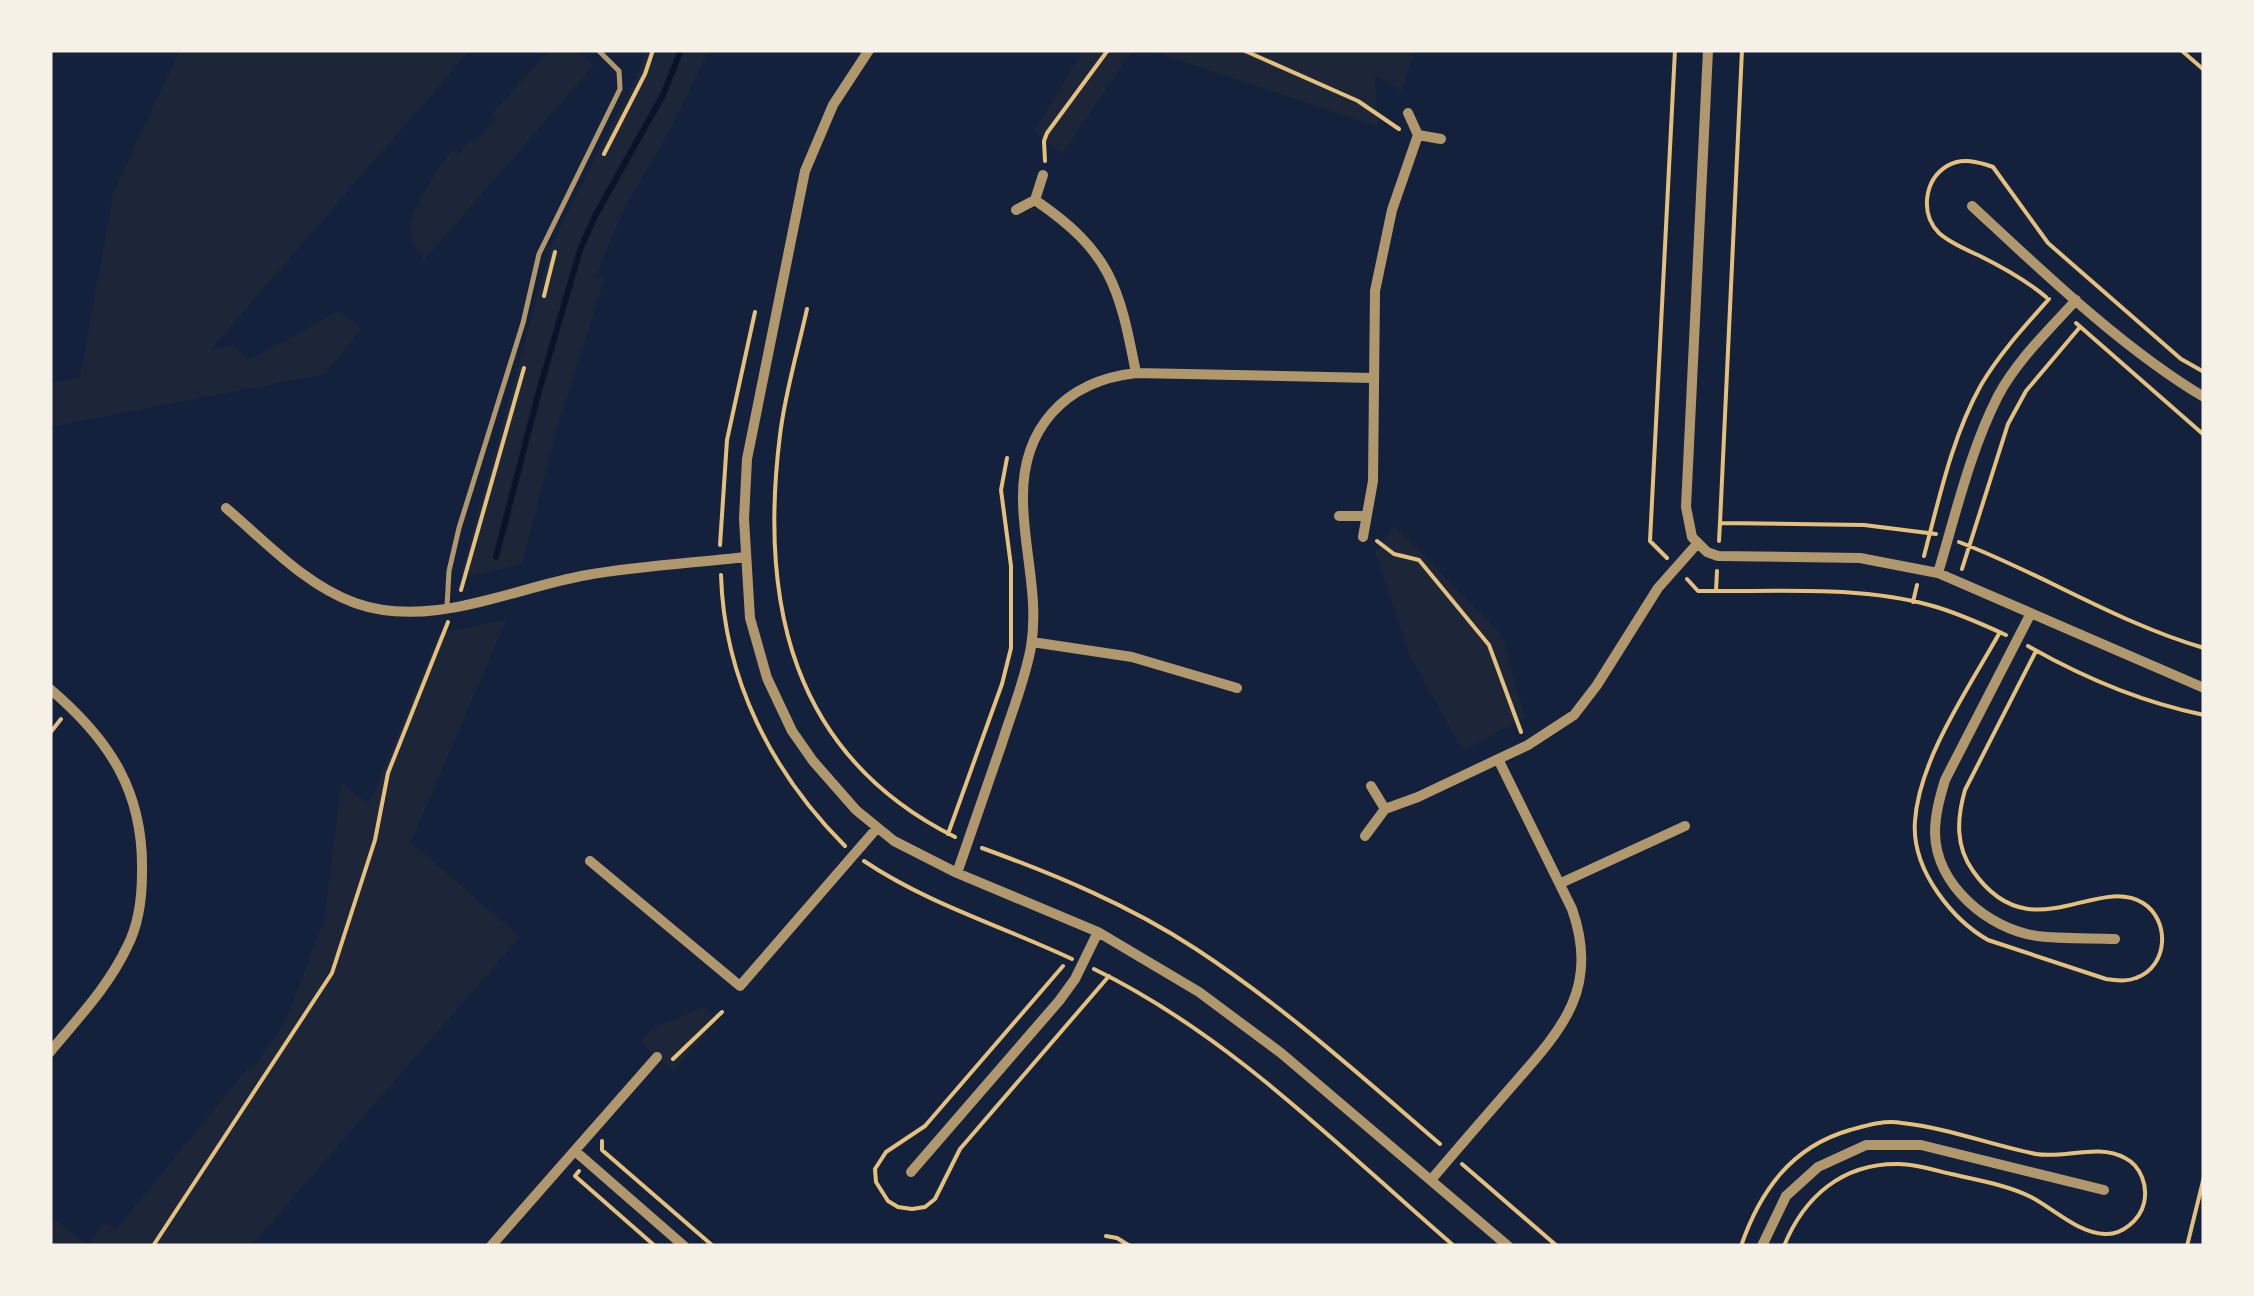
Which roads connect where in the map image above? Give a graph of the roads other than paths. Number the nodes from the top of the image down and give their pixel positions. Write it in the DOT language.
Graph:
graph roads {
  1 [pos="598,50"];
  2 [pos="869,50"];
  3 [pos="1708,50"];
  4 [pos="1408,112"];
  5 [pos="1418,136"];
  6 [pos="1441,138"];
  7 [pos="1043,175"];
  8 [pos="1035,200"];
  9 [pos="1972,206"];
  10 [pos="1016,210"];
  11 [pos="2076,300"];
  12 [pos="1136,373"];
  13 [pos="1373,378"];
  14 [pos="2204,397"];
  15 [pos="226,508"];
  16 [pos="1340,516"];
  17 [pos="1366,516"];
  18 [pos="1364,537"];
  19 [pos="1697,544"];
  20 [pos="746,557"];
  21 [pos="1938,573"];
  22 [pos="451,608"];
  23 [pos="2030,613"];
  24 [pos="1032,642"];
  25 [pos="2180,674"];
  26 [pos="2204,678"];
  27 [pos="1237,688"];
  28 [pos="2204,688"];
  29 [pos="52,694"];
  30 [pos="1498,759"];
  31 [pos="1371,786"];
  32 [pos="1385,808"];
  33 [pos="1686,826"];
  34 [pos="876,828"];
  35 [pos="1365,836"];
  36 [pos="590,862"];
  37 [pos="956,874"];
  38 [pos="1561,883"];
  39 [pos="1098,932"];
  40 [pos="2115,938"];
  41 [pos="50,1052"];
  42 [pos="661,1061"];
  43 [pos="574,1151"];
  44 [pos="911,1172"];
  45 [pos="1431,1180"];
  46 [pos="2104,1190"];
  47 [pos="492,1246"];
  48 [pos="684,1246"];
  49 [pos="1508,1246"];
  50 [pos="1762,1246"];
  1 -- 22 [label="lane"];
  2 -- 20 [label="street"];
  3 -- 19 [label="street"];
  4 -- 5 [label="street"];
  5 -- 6 [label="street"];
  5 -- 13 [label="street"];
  7 -- 8 [label="street"];
  8 -- 10 [label="street"];
  8 -- 12 [label="street"];
  9 -- 11 [label="street"];
  11 -- 14 [label="street"];
  11 -- 21 [label="street"];
  12 -- 13 [label="street"];
  12 -- 24 [label="street"];
  13 -- 17 [label="street"];
  15 -- 22 [label="street"];
  16 -- 17 [label="street"];
  17 -- 18 [label="street"];
  19 -- 21 [label="street"];
  19 -- 30 [label="street"];
  20 -- 22 [label="street"];
  20 -- 34 [label="street"];
  21 -- 23 [label="street"];
  23 -- 25 [label="street"];
  23 -- 40 [label="street"];
  24 -- 27 [label="street"];
  24 -- 37 [label="street"];
  25 -- 26 [label="street"];
  25 -- 28 [label="street"];
  29 -- 41 [label="street"];
  30 -- 32 [label="street"];
  30 -- 38 [label="street"];
  31 -- 32 [label="street"];
  32 -- 35 [label="street"];
  33 -- 38 [label="street"];
  34 -- 36 [label="street"];
  34 -- 37 [label="street"];
  37 -- 39 [label="street"];
  38 -- 45 [label="street"];
  39 -- 44 [label="street"];
  39 -- 45 [label="street"];
  42 -- 43 [label="street"];
  43 -- 47 [label="street"];
  43 -- 48 [label="street"];
  45 -- 49 [label="street"];
  46 -- 50 [label="street"];
}
